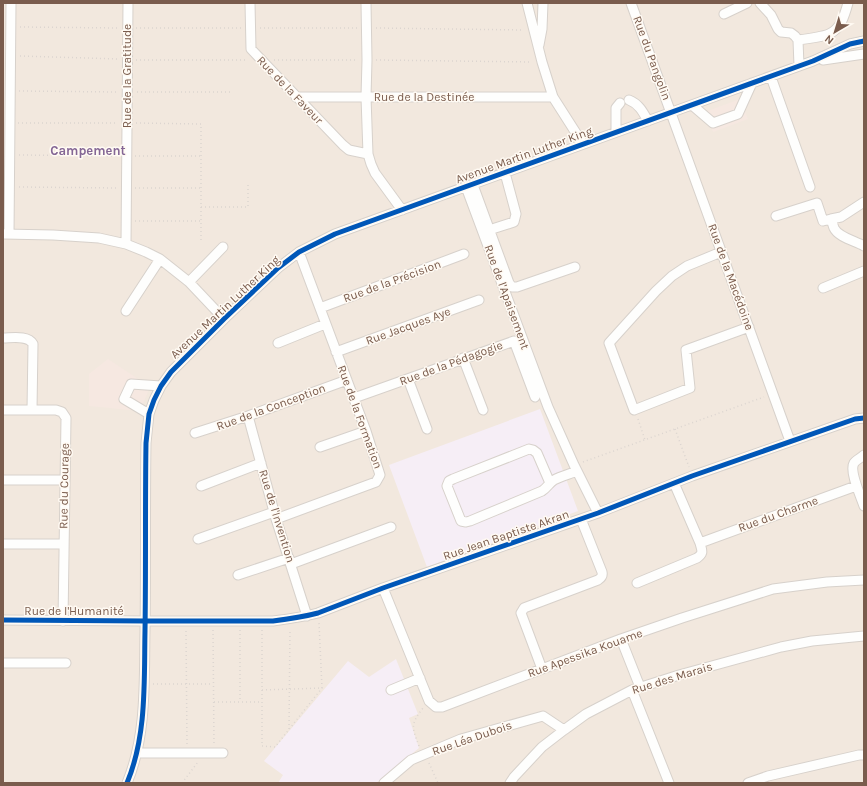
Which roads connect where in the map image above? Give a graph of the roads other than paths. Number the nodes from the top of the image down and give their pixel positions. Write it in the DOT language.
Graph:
graph roads {
  1 [pos="11,3"];
  2 [pos="128,3"];
  3 [pos="250,3"];
  4 [pos="366,3"];
  5 [pos="527,3"];
  6 [pos="543,3"];
  7 [pos="631,3"];
  8 [pos="746,3"];
  9 [pos="760,3"];
  10 [pos="848,3"];
  11 [pos="724,14"];
  12 [pos="798,40"];
  13 [pos="864,41"];
  14 [pos="539,48"];
  15 [pos="864,54"];
  16 [pos="813,62"];
  17 [pos="800,66"];
  18 [pos="771,77"];
  19 [pos="752,83"];
  20 [pos="296,97"];
  21 [pos="366,97"];
  22 [pos="553,97"];
  23 [pos="629,100"];
  24 [pos="620,104"];
  25 [pos="692,105"];
  26 [pos="672,113"];
  27 [pos="648,121"];
  28 [pos="616,132"];
  29 [pos="582,144"];
  30 [pos="368,154"];
  31 [pos="505,173"];
  32 [pos="469,186"];
  33 [pos="810,187"];
  34 [pos="864,202"];
  35 [pos="402,210"];
  36 [pos="776,216"];
  37 [pos="831,219"];
  38 [pos="489,230"];
  39 [pos="6,234"];
  40 [pos="126,244"];
  41 [pos="223,246"];
  42 [pos="864,246"];
  43 [pos="299,252"];
  44 [pos="721,252"];
  45 [pos="464,254"];
  46 [pos="160,259"];
  47 [pos="575,267"];
  48 [pos="864,271"];
  49 [pos="189,282"];
  50 [pos="823,288"];
  51 [pos="479,300"];
  52 [pos="320,308"];
  53 [pos="126,311"];
  54 [pos="224,319"];
  55 [pos="326,324"];
  56 [pos="748,327"];
  57 [pos="3,338"];
  58 [pos="278,343"];
  59 [pos="336,352"];
  60 [pos="463,358"];
  61 [pos="408,379"];
  62 [pos="347,380"];
  63 [pos="161,386"];
  64 [pos="354,398"];
  65 [pos="535,398"];
  66 [pos="3,410"];
  67 [pos="32,410"];
  68 [pos="483,410"];
  69 [pos="149,414"];
  70 [pos="248,416"];
  71 [pos="864,418"];
  72 [pos="427,429"];
  73 [pos="366,430"];
  74 [pos="195,434"];
  75 [pos="790,441"];
  76 [pos="320,447"];
  77 [pos="864,455"];
  78 [pos="261,463"];
  79 [pos="576,468"];
  80 [pos="3,480"];
  81 [pos="64,480"];
  82 [pos="674,483"];
  83 [pos="550,484"];
  84 [pos="201,486"];
  85 [pos="856,486"];
  86 [pos="864,506"];
  87 [pos="598,513"];
  88 [pos="275,515"];
  89 [pos="581,519"];
  90 [pos="391,527"];
  91 [pos="198,539"];
  92 [pos="700,543"];
  93 [pos="3,544"];
  94 [pos="64,544"];
  95 [pos="290,561"];
  96 [pos="238,576"];
  97 [pos="864,580"];
  98 [pos="637,583"];
  99 [pos="383,588"];
  100 [pos="307,616"];
  101 [pos="3,620"];
  102 [pos="63,621"];
  103 [pos="145,621"];
  104 [pos="864,636"];
  105 [pos="621,639"];
  106 [pos="3,663"];
  107 [pos="66,663"];
  108 [pos="542,669"];
  109 [pos="420,678"];
  110 [pos="636,688"];
  111 [pos="391,690"];
  112 [pos="564,730"];
  113 [pos="137,753"];
  114 [pos="214,753"];
  115 [pos="864,755"];
  116 [pos="127,783"];
  117 [pos="384,783"];
  118 [pos="510,783"];
  119 [pos="669,783"];
  120 [pos="748,783"];
  1 -- 39 [label="street"];
  2 -- 40 [label="street, Rue de la Gratitude"];
  3 -- 20 [label="street, Rue de la Faveur"];
  4 -- 21 [label="street"];
  5 -- 14 [label="street"];
  6 -- 14 [label="street"];
  7 -- 26 [label="street, Rue du Pangolin"];
  8 -- 11 [label="street"];
  9 -- 12 [label="street"];
  10 -- 12 [label="street"];
  12 -- 17 [label="street"];
  13 -- 16 [label="street, Avenue Martin Luther King"];
  14 -- 22 [label="street"];
  15 -- 16 [label="street, Avenue Martin Luther King"];
  16 -- 17 [label="street, Avenue Martin Luther King"];
  17 -- 18 [label="street, Avenue Martin Luther King"];
  18 -- 19 [label="street, Avenue Martin Luther King"];
  18 -- 33 [label="street"];
  19 -- 25 [label="street, Avenue Martin Luther King"];
  19 -- 25 [label="street"];
  20 -- 21 [label="street, Rue de la Destinée"];
  20 -- 30 [label="street, Rue de la Faveur"];
  21 -- 22 [label="street, Rue de la Destinée"];
  21 -- 30 [label="street"];
  22 -- 29 [label="street"];
  23 -- 27 [label="street"];
  24 -- 28 [label="street"];
  25 -- 26 [label="street, Avenue Martin Luther King"];
  26 -- 27 [label="street, Avenue Martin Luther King"];
  26 -- 44 [label="street, Rue de la Macédoine"];
  27 -- 28 [label="street, Avenue Martin Luther King"];
  28 -- 29 [label="street, Avenue Martin Luther King"];
  29 -- 31 [label="street, Avenue Martin Luther King"];
  30 -- 35 [label="street"];
  31 -- 32 [label="street, Avenue Martin Luther King"];
  31 -- 38 [label="street"];
  32 -- 35 [label="street, Avenue Martin Luther King"];
  32 -- 38 [label="street"];
  32 -- 79 [label="street, Rue de l'Apaisement"];
  34 -- 37 [label="street"];
  35 -- 43 [label="street, Avenue Martin Luther King"];
  36 -- 37 [label="street"];
  37 -- 42 [label="street"];
  38 -- 47 [label="street"];
  39 -- 40 [label="street"];
  40 -- 46 [label="street"];
  41 -- 49 [label="street"];
  43 -- 52 [label="street, Rue de la Formation"];
  43 -- 54 [label="street, Avenue Martin Luther King"];
  44 -- 56 [label="street, Rue de la Macédoine"];
  44 -- 56 [label="street"];
  45 -- 52 [label="street, Rue de la Précision"];
  46 -- 49 [label="street"];
  46 -- 53 [label="street"];
  48 -- 50 [label="street"];
  49 -- 54 [label="street"];
  51 -- 59 [label="street, Rue Jacques Aye"];
  52 -- 55 [label="street, Rue de la Formation"];
  54 -- 63 [label="street, Avenue Martin Luther King"];
  55 -- 58 [label="street"];
  55 -- 59 [label="street, Rue de la Formation"];
  56 -- 75 [label="street, Rue de la Macédoine"];
  57 -- 67 [label="street"];
  59 -- 62 [label="street, Rue de la Formation"];
  60 -- 61 [label="street, Rue de la Pédagogie"];
  60 -- 65 [label="street, Rue de la Pédagogie"];
  60 -- 68 [label="street"];
  61 -- 64 [label="street, Rue de la Pédagogie"];
  61 -- 72 [label="street"];
  62 -- 64 [label="street, Rue de la Formation"];
  62 -- 70 [label="street, Rue de la Conception"];
  63 -- 69 [label="street, Avenue Martin Luther King"];
  63 -- 69 [label="street"];
  64 -- 73 [label="street, Rue de la Formation"];
  66 -- 67 [label="street, Rue du Courage"];
  67 -- 81 [label="street, Rue du Courage"];
  69 -- 103 [label="street, Avenue Martin Luther King"];
  70 -- 74 [label="street, Rue de la Conception"];
  70 -- 78 [label="street, Rue de l'Invention"];
  71 -- 75 [label="street, Rue Jean Baptiste Akran"];
  73 -- 76 [label="street"];
  73 -- 88 [label="street, Rue de la Formation"];
  75 -- 82 [label="street, Rue Jean Baptiste Akran"];
  77 -- 85 [label="street"];
  78 -- 84 [label="street"];
  78 -- 88 [label="street, Rue de l'Invention"];
  79 -- 83 [label="street"];
  79 -- 87 [label="street, Rue de l'Apaisement"];
  80 -- 81 [label="street"];
  81 -- 94 [label="street, Rue du Courage"];
  82 -- 87 [label="street, Rue Jean Baptiste Akran"];
  82 -- 92 [label="street"];
  83 -- 83 [label="street"];
  85 -- 86 [label="street"];
  85 -- 92 [label="street, Rue du Charme"];
  87 -- 89 [label="street, Rue Jean Baptiste Akran"];
  88 -- 91 [label="street, Rue de la Formation"];
  88 -- 95 [label="street, Rue de l'Invention"];
  89 -- 99 [label="street, Rue Jean Baptiste Akran"];
  89 -- 108 [label="street"];
  90 -- 95 [label="street"];
  92 -- 98 [label="street"];
  93 -- 94 [label="street"];
  94 -- 102 [label="street, Rue du Courage"];
  95 -- 96 [label="street"];
  95 -- 100 [label="street, Rue de l'Invention"];
  97 -- 105 [label="street, Rue Apessika Kouame"];
  99 -- 100 [label="street, Rue Jean Baptiste Akran"];
  99 -- 109 [label="street"];
  100 -- 103 [label="street, Rue Jean Baptiste Akran"];
  101 -- 102 [label="street, Rue de l'Humanité"];
  102 -- 103 [label="street, Rue de l'Humanité"];
  103 -- 113 [label="street, Avenue Martin Luther King"];
  104 -- 110 [label="street, Rue des Marais"];
  105 -- 108 [label="street, Rue Apessika Kouame"];
  105 -- 110 [label="street"];
  106 -- 107 [label="street"];
  108 -- 109 [label="street, Rue Apessika Kouame"];
  109 -- 111 [label="street"];
  110 -- 112 [label="street, Rue des Marais"];
  110 -- 119 [label="street"];
  112 -- 117 [label="street, Rue Léa Dubois"];
  112 -- 118 [label="street, Rue des Marais"];
  113 -- 114 [label="street"];
  113 -- 116 [label="street, Avenue Martin Luther King"];
  115 -- 120 [label="street"];
}
